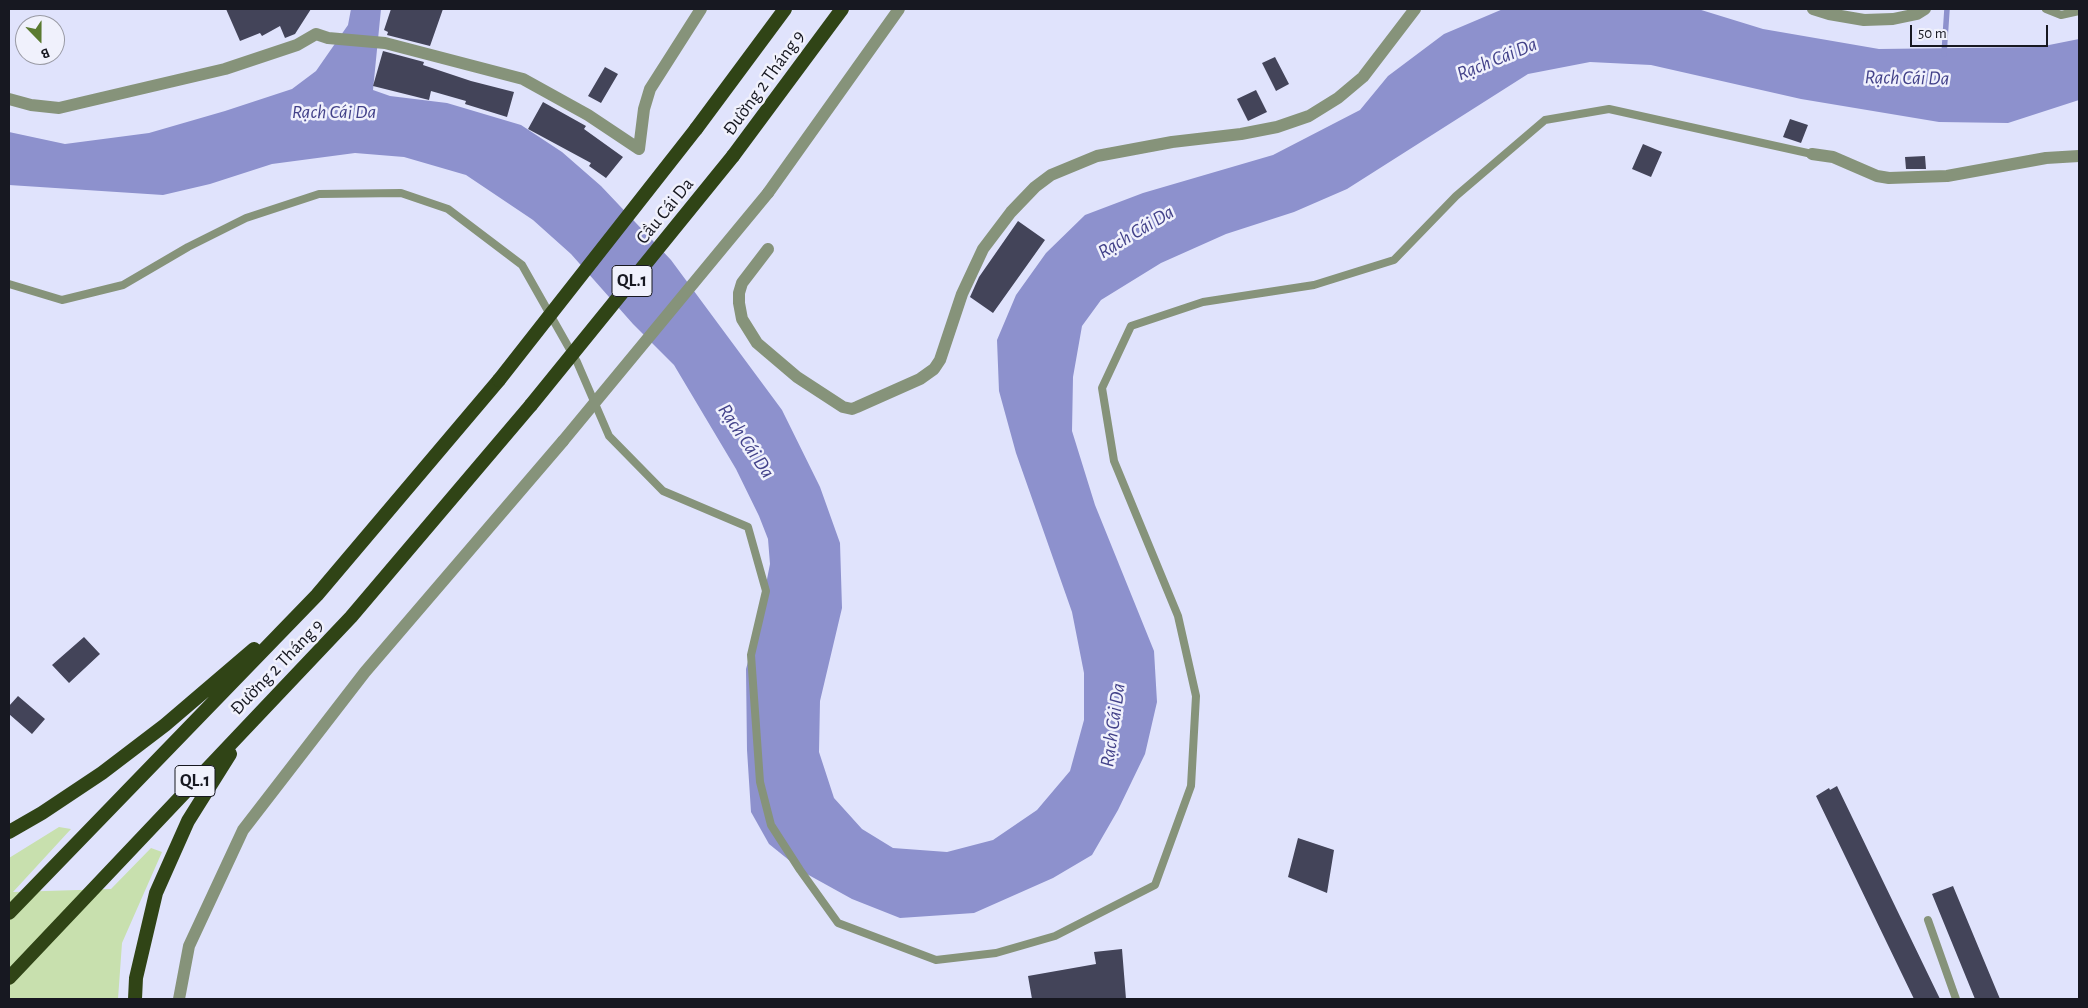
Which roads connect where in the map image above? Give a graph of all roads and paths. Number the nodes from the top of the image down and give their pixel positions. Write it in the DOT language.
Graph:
graph roads {
  1 [pos="701,9"];
  2 [pos="785,9"];
  3 [pos="842,9"];
  4 [pos="899,9"];
  5 [pos="1415,9"];
  6 [pos="1813,9"];
  7 [pos="1925,9"];
  8 [pos="2046,9"];
  9 [pos="2079,11"];
  10 [pos="9,99"];
  11 [pos="696,130"];
  12 [pos="1812,154"];
  13 [pos="733,156"];
  14 [pos="2079,156"];
  15 [pos="768,249"];
  16 [pos="9,284"];
  17 [pos="499,380"];
  18 [pos="532,405"];
  19 [pos="317,595"];
  20 [pos="351,616"];
  21 [pos="9,832"];
  22 [pos="9,913"];
  23 [pos="1928,920"];
  24 [pos="9,978"];
  25 [pos="135,999"];
  26 [pos="179,999"];
  27 [pos="1956,999"];
  1 -- 10 [label="street"];
  2 -- 11 [label="highway, Đường 2 Tháng 9 / QL.1"];
  3 -- 13 [label="highway, Đường 2 Tháng 9 / QL.1"];
  4 -- 26 [label="street, bridge"];
  5 -- 15 [label="street"];
  6 -- 7 [label="street"];
  8 -- 9 [label="lane"];
  11 -- 17 [label="highway, Cầu Cái Da / QL.1, bridge"];
  12 -- 14 [label="street"];
  12 -- 16 [label="lane"];
  13 -- 18 [label="highway, Cầu Cái Da / QL.1, bridge"];
  17 -- 19 [label="highway, Đường 2 Tháng 9 / QL.1"];
  18 -- 20 [label="highway, Đường 2 Tháng 9 / QL.1"];
  19 -- 21 [label="highway"];
  19 -- 22 [label="highway, Đường 2 Tháng 9 / QL.1"];
  20 -- 24 [label="highway, Đường 2 Tháng 9 / QL.1"];
  20 -- 25 [label="highway"];
  23 -- 27 [label="lane"];
}
